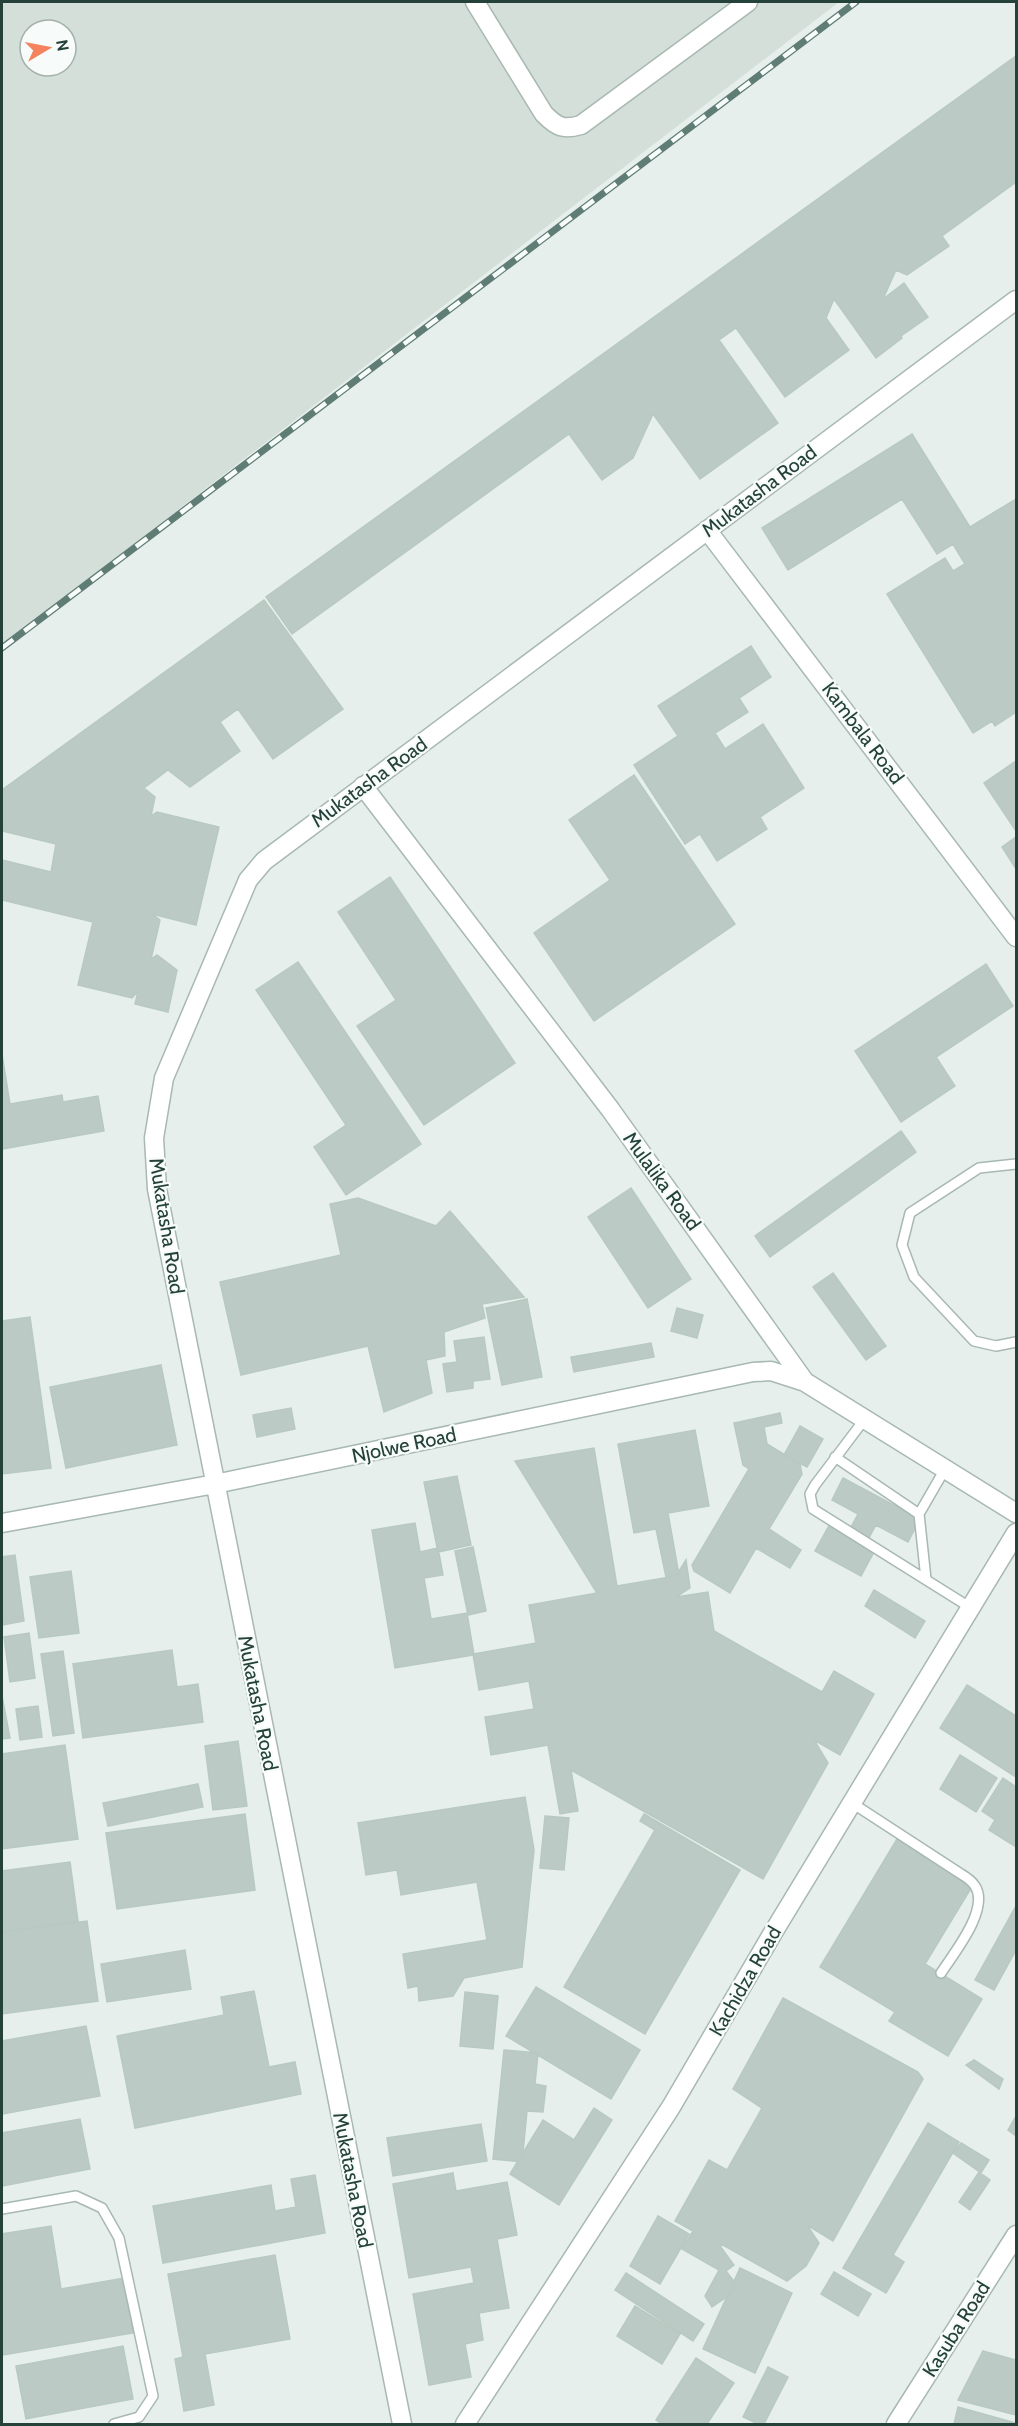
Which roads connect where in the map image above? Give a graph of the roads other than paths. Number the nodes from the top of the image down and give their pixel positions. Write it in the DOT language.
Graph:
graph roads {
  1 [pos="475,2"];
  2 [pos="748,2"];
  3 [pos="1017,300"];
  4 [pos="707,530"];
  5 [pos="363,786"];
  6 [pos="1017,937"];
  7 [pos="1017,1164"];
  8 [pos="1017,1342"];
  9 [pos="805,1382"];
  10 [pos="864,1420"];
  11 [pos="836,1457"];
  12 [pos="945,1469"];
  13 [pos="215,1485"];
  14 [pos="1017,1513"];
  15 [pos="919,1514"];
  16 [pos="2,1523"];
  17 [pos="1017,1533"];
  18 [pos="926,1579"];
  19 [pos="971,1608"];
  20 [pos="852,1803"];
  21 [pos="941,1973"];
  22 [pos="2,2209"];
  23 [pos="1017,2235"];
  24 [pos="114,2424"];
  25 [pos="402,2424"];
  26 [pos="465,2424"];
  27 [pos="896,2424"];
  1 -- 2 [label="street"];
  3 -- 4 [label="street, Mukatasha Road"];
  4 -- 5 [label="street, Mukatasha Road"];
  4 -- 6 [label="street, Kambala Road"];
  5 -- 9 [label="street, Mulalika Road"];
  5 -- 13 [label="street, Mukatasha Road"];
  7 -- 8 [label="lane"];
  9 -- 10 [label="street, Mulalika Road"];
  9 -- 13 [label="street, Njolwe Road"];
  10 -- 11 [label="lane"];
  10 -- 12 [label="street, Mulalika Road"];
  11 -- 15 [label="lane"];
  11 -- 18 [label="lane"];
  12 -- 14 [label="street, Mulalika Road"];
  12 -- 15 [label="lane"];
  13 -- 16 [label="street, Njolwe Road"];
  13 -- 25 [label="street, Mukatasha Road"];
  15 -- 18 [label="lane"];
  17 -- 19 [label="street, Kachidza Road"];
  18 -- 19 [label="lane"];
  19 -- 20 [label="street, Kachidza Road"];
  20 -- 21 [label="lane"];
  20 -- 26 [label="street, Kachidza Road"];
  22 -- 24 [label="lane"];
  23 -- 27 [label="street, Kasuba Road"];
}
